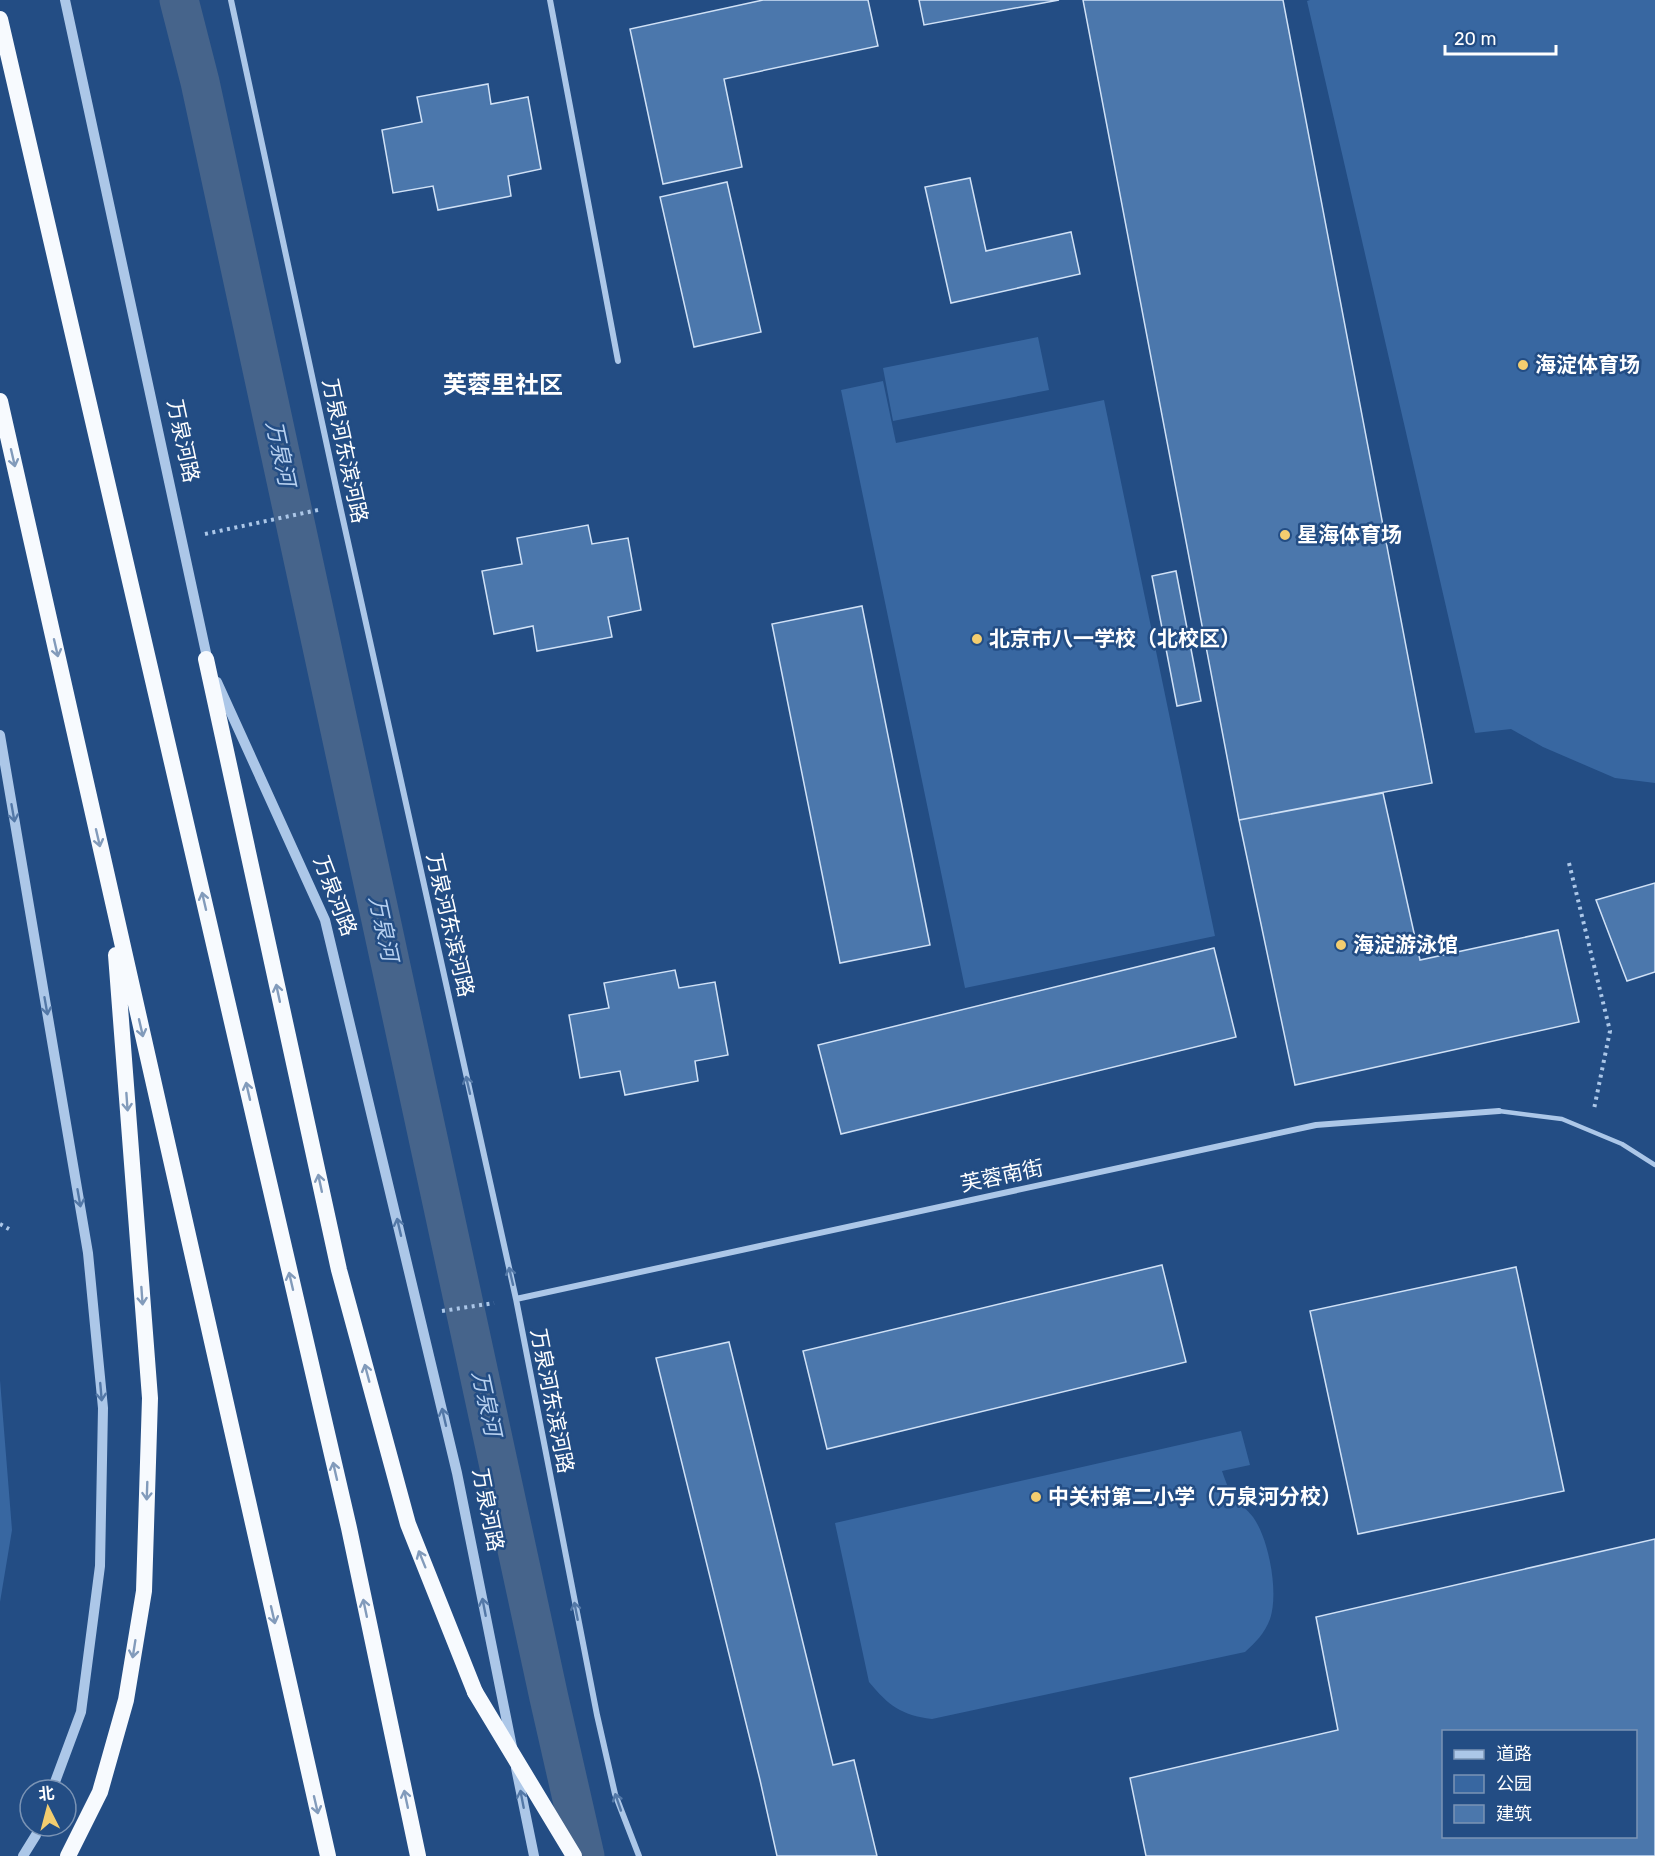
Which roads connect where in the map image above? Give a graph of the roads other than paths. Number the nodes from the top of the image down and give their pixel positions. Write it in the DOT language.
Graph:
graph roads {
  1 [pos="65,0"];
  2 [pos="231,0"];
  3 [pos="550,0"];
  4 [pos="0,19"];
  5 [pos="618,362"];
  6 [pos="0,400"];
  7 [pos="206,659"];
  8 [pos="0,735"];
  9 [pos="111,897"];
  10 [pos="1499,1111"];
  11 [pos="1655,1165"];
  12 [pos="516,1299"];
  13 [pos="56,1778"];
  14 [pos="35,1838"];
  15 [pos="23,1856"];
  16 [pos="68,1856"];
  17 [pos="328,1856"];
  18 [pos="418,1856"];
  19 [pos="534,1856"];
  20 [pos="574,1856"];
  21 [pos="639,1856"];
  1 -- 7 [label="street, 万泉河路"];
  12 -- 2 [label="street, 万泉河东滨河路, one-way"];
  3 -- 5 [label="street"];
  18 -- 4 [label="highway, one-way"];
  6 -- 9 [label="highway, one-way"];
  19 -- 7 [label="street, 万泉河路, one-way"];
  20 -- 7 [label="highway, one-way, bridge"];
  8 -- 13 [label="street, one-way"];
  9 -- 16 [label="highway, one-way"];
  9 -- 17 [label="highway, one-way"];
  10 -- 11 [label="lane"];
  10 -- 12 [label="street, 芙蓉南街"];
  21 -- 12 [label="street, 万泉河东滨河路, one-way"];
  14 -- 15 [label="street"];
}
